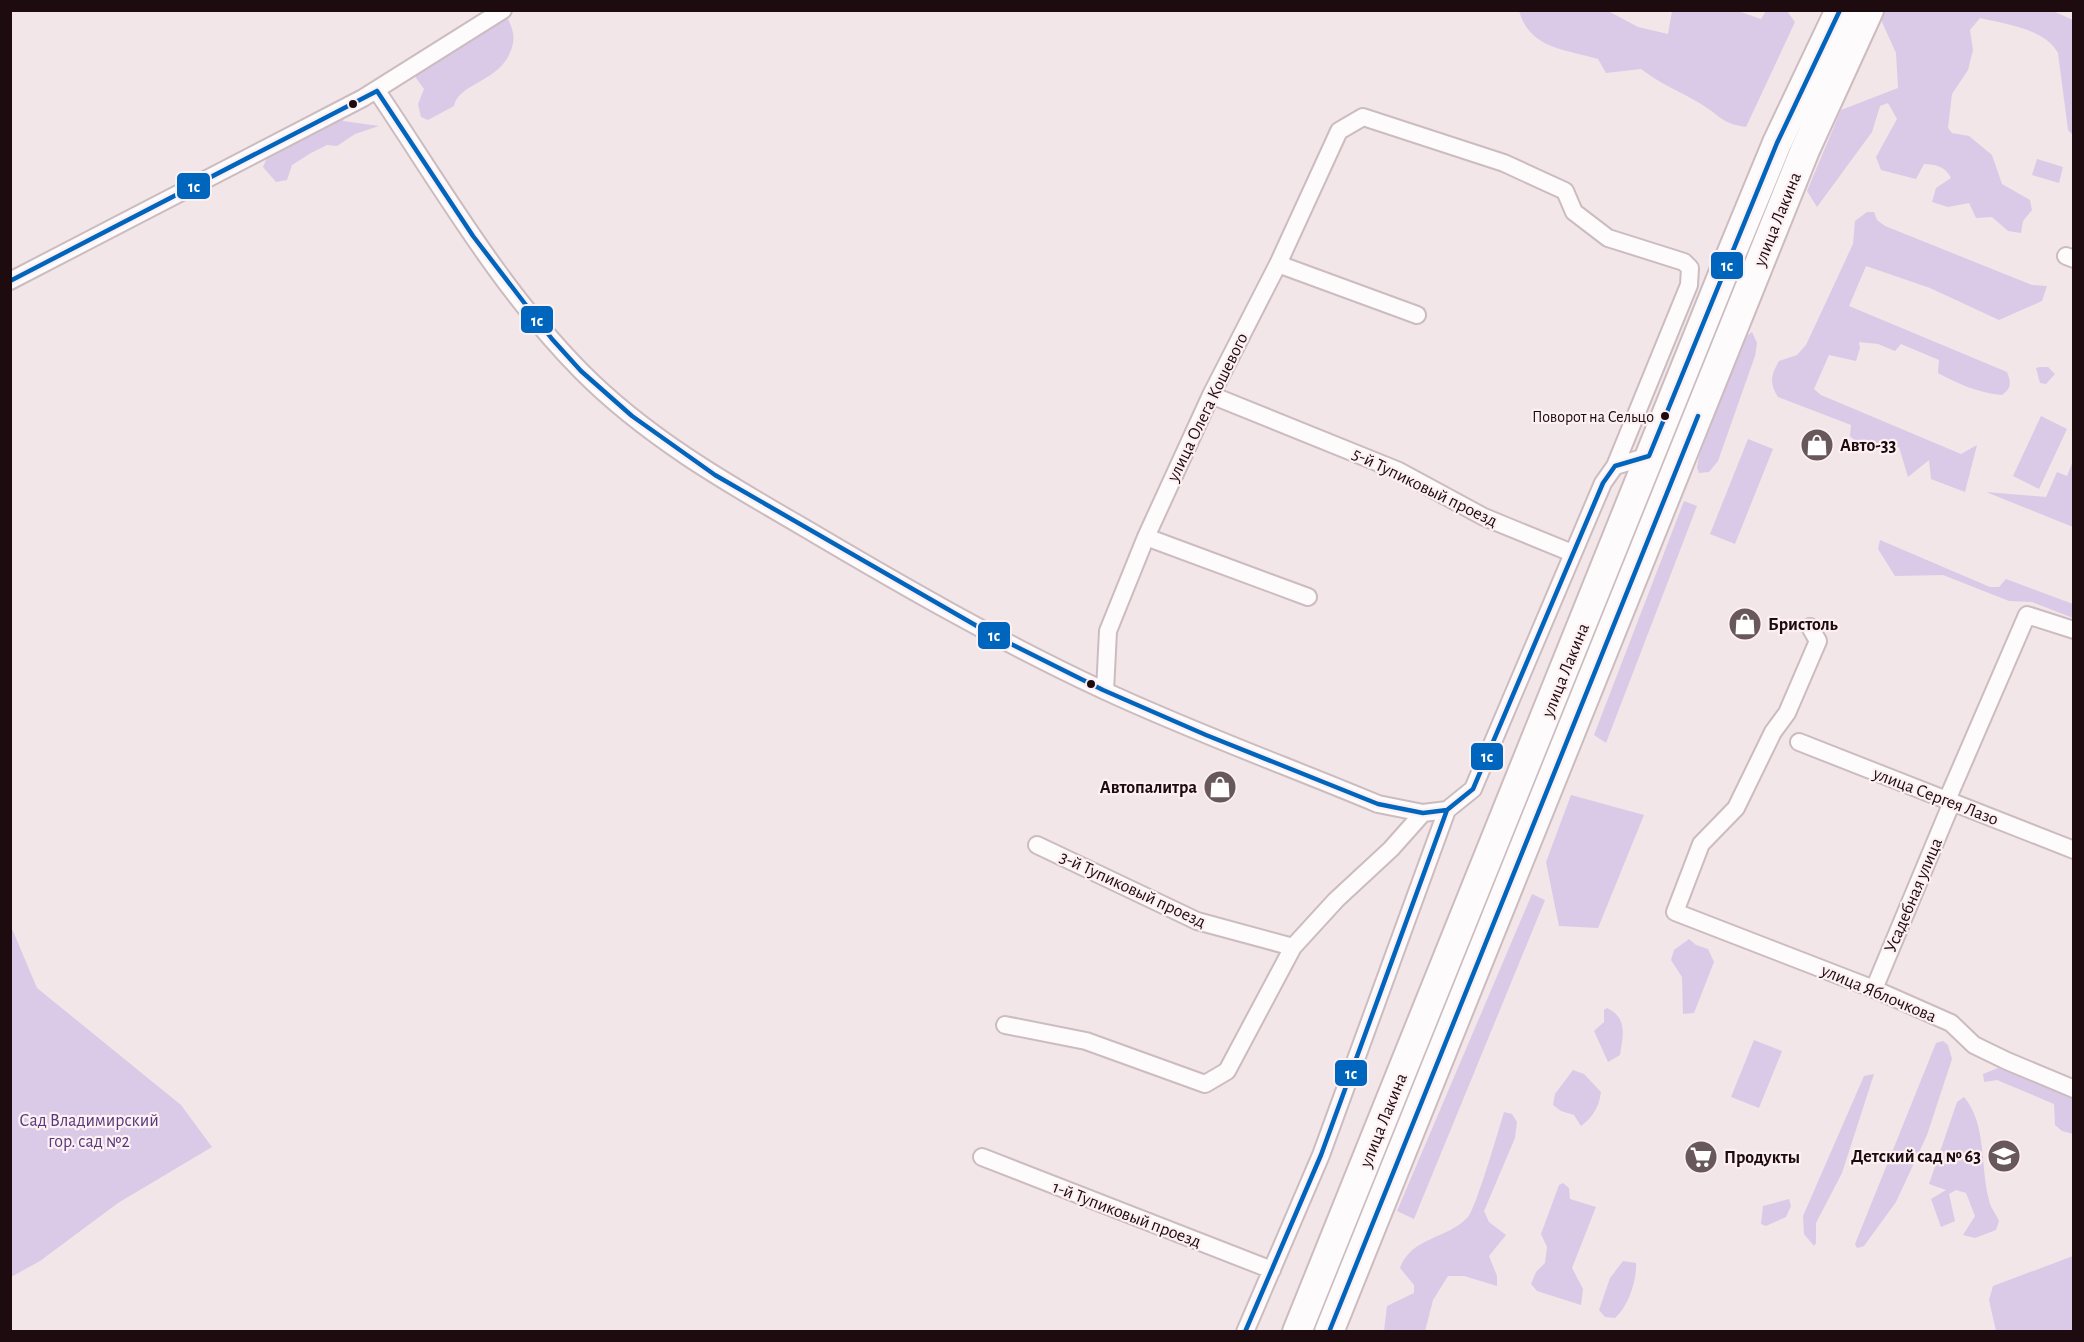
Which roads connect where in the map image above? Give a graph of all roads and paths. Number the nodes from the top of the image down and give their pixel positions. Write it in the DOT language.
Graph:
graph roads {
  1 [pos="503,10"];
  2 [pos="1840,10"];
  3 [pos="1869,10"];
  4 [pos="377,91"];
  5 [pos="1278,264"];
  6 [pos="10,281"];
  7 [pos="1418,315"];
  8 [pos="1211,395"];
  9 [pos="1650,456"];
  10 [pos="1615,466"];
  11 [pos="1146,537"];
  12 [pos="1572,554"];
  13 [pos="1308,597"];
  14 [pos="1810,627"];
  15 [pos="2073,630"];
  16 [pos="1105,691"];
  17 [pos="1799,742"];
  18 [pos="1950,801"];
  19 [pos="1447,810"];
  20 [pos="1423,813"];
  21 [pos="1037,844"];
  22 [pos="2073,850"];
  23 [pos="1293,947"];
  24 [pos="1874,989"];
  25 [pos="1005,1025"];
  26 [pos="2073,1089"];
  27 [pos="982,1157"];
  28 [pos="1272,1270"];
  29 [pos="1245,1332"];
  30 [pos="1298,1332"];
  31 [pos="1329,1332"];
  1 -- 4 [label="street"];
  2 -- 9 [label="highway, улица Лакина"];
  3 -- 31 [label="highway, улица Лакина"];
  4 -- 6 [label="street"];
  4 -- 16 [label="street"];
  5 -- 7 [label="street"];
  5 -- 8 [label="street, улица Олега Кошевого"];
  5 -- 10 [label="street, улица Олега Кошевого"];
  8 -- 11 [label="street, улица Олега Кошевого"];
  8 -- 12 [label="street, 5-й Тупиковый проезд"];
  9 -- 10 [label="street"];
  9 -- 30 [label="highway, улица Лакина"];
  10 -- 12 [label="street"];
  11 -- 13 [label="street"];
  11 -- 16 [label="street, улица Олега Кошевого"];
  12 -- 19 [label="street"];
  14 -- 24 [label="street, улица Яблочкова"];
  15 -- 18 [label="street, Усадебная улица"];
  16 -- 20 [label="street"];
  17 -- 18 [label="street, улица Сергея Лазо"];
  18 -- 22 [label="street, улица Сергея Лазо"];
  18 -- 24 [label="street, Усадебная улица"];
  19 -- 20 [label="street"];
  19 -- 28 [label="street"];
  20 -- 23 [label="street"];
  21 -- 23 [label="street, 3-й Тупиковый проезд"];
  23 -- 25 [label="street"];
  24 -- 26 [label="street, улица Яблочкова"];
  27 -- 28 [label="street, 1-й Тупиковый проезд"];
  28 -- 29 [label="street"];
}
